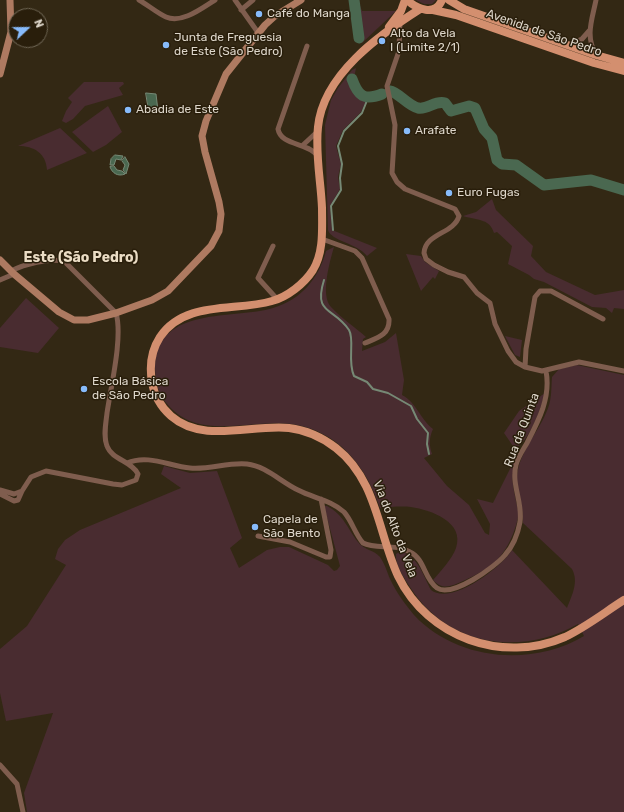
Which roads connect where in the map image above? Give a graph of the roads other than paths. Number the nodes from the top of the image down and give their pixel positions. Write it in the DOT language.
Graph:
graph roads {
  1 [pos="10,0"];
  2 [pos="139,0"];
  3 [pos="215,0"];
  4 [pos="235,0"];
  5 [pos="253,0"];
  6 [pos="301,0"];
  7 [pos="406,0"];
  8 [pos="442,0"];
  9 [pos="449,0"];
  10 [pos="596,0"];
  11 [pos="420,9"];
  12 [pos="241,10"];
  13 [pos="433,10"];
  14 [pos="401,12"];
  15 [pos="400,21"];
  16 [pos="589,30"];
  17 [pos="387,32"];
  18 [pos="258,34"];
  19 [pos="567,45"];
  20 [pos="307,46"];
  21 [pos="596,55"];
  22 [pos="624,63"];
  23 [pos="624,71"];
  24 [pos="0,74"];
  25 [pos="318,130"];
  26 [pos="310,140"];
  27 [pos="303,145"];
  28 [pos="316,147"];
  29 [pos="322,239"];
  30 [pos="273,246"];
  31 [pos="0,260"];
  32 [pos="12,272"];
  33 [pos="0,280"];
  34 [pos="277,299"];
  35 [pos="116,312"];
  36 [pos="603,319"];
  37 [pos="365,343"];
  38 [pos="525,367"];
  39 [pos="546,371"];
  40 [pos="624,371"];
  41 [pos="127,463"];
  42 [pos="0,490"];
  43 [pos="22,490"];
  44 [pos="0,494"];
  45 [pos="321,499"];
  46 [pos="258,536"];
  47 [pos="387,545"];
  48 [pos="624,600"];
  49 [pos="0,765"];
  50 [pos="23,812"];
  1 -- 24 [label="street"];
  2 -- 3 [label="street"];
  4 -- 12 [label="street"];
  5 -- 12 [label="street"];
  6 -- 18 [label="street"];
  7 -- 11 [label="main road"];
  7 -- 14 [label="main road"];
  8 -- 13 [label="main road"];
  9 -- 19 [label="main road, Avenida de São Pedro"];
  10 -- 16 [label="street"];
  11 -- 13 [label="main road, Avenida de São Pedro"];
  11 -- 15 [label="main road"];
  12 -- 18 [label="street"];
  13 -- 23 [label="main road, Avenida de São Pedro"];
  14 -- 15 [label="main road"];
  14 -- 17 [label="main road"];
  15 -- 17 [label="main road"];
  15 -- 38 [label="street"];
  16 -- 19 [label="street"];
  16 -- 21 [label="street"];
  17 -- 25 [label="main road, Via do Alto da Vela"];
  18 -- 35 [label="street"];
  19 -- 21 [label="main road, Avenida de São Pedro"];
  20 -- 27 [label="street"];
  21 -- 22 [label="main road, Avenida de São Pedro"];
  25 -- 26 [label="street"];
  25 -- 28 [label="main road, Via do Alto da Vela"];
  26 -- 27 [label="street"];
  26 -- 28 [label="street"];
  27 -- 28 [label="street"];
  28 -- 29 [label="main road, Via do Alto da Vela"];
  29 -- 34 [label="main road, Via do Alto da Vela"];
  29 -- 37 [label="street"];
  30 -- 34 [label="street"];
  31 -- 32 [label="street"];
  32 -- 33 [label="street"];
  32 -- 35 [label="street"];
  32 -- 35 [label="street"];
  34 -- 47 [label="main road, Via do Alto da Vela"];
  35 -- 41 [label="street"];
  36 -- 38 [label="street"];
  38 -- 39 [label="street"];
  39 -- 40 [label="street"];
  39 -- 47 [label="street, Rua da Quinta"];
  41 -- 43 [label="street"];
  41 -- 45 [label="street, Rua da Quinta"];
  42 -- 43 [label="street"];
  43 -- 44 [label="street"];
  45 -- 46 [label="street"];
  45 -- 47 [label="street, Rua da Quinta"];
  47 -- 48 [label="main road, Via do Alto da Vela"];
  49 -- 50 [label="street"];
}
